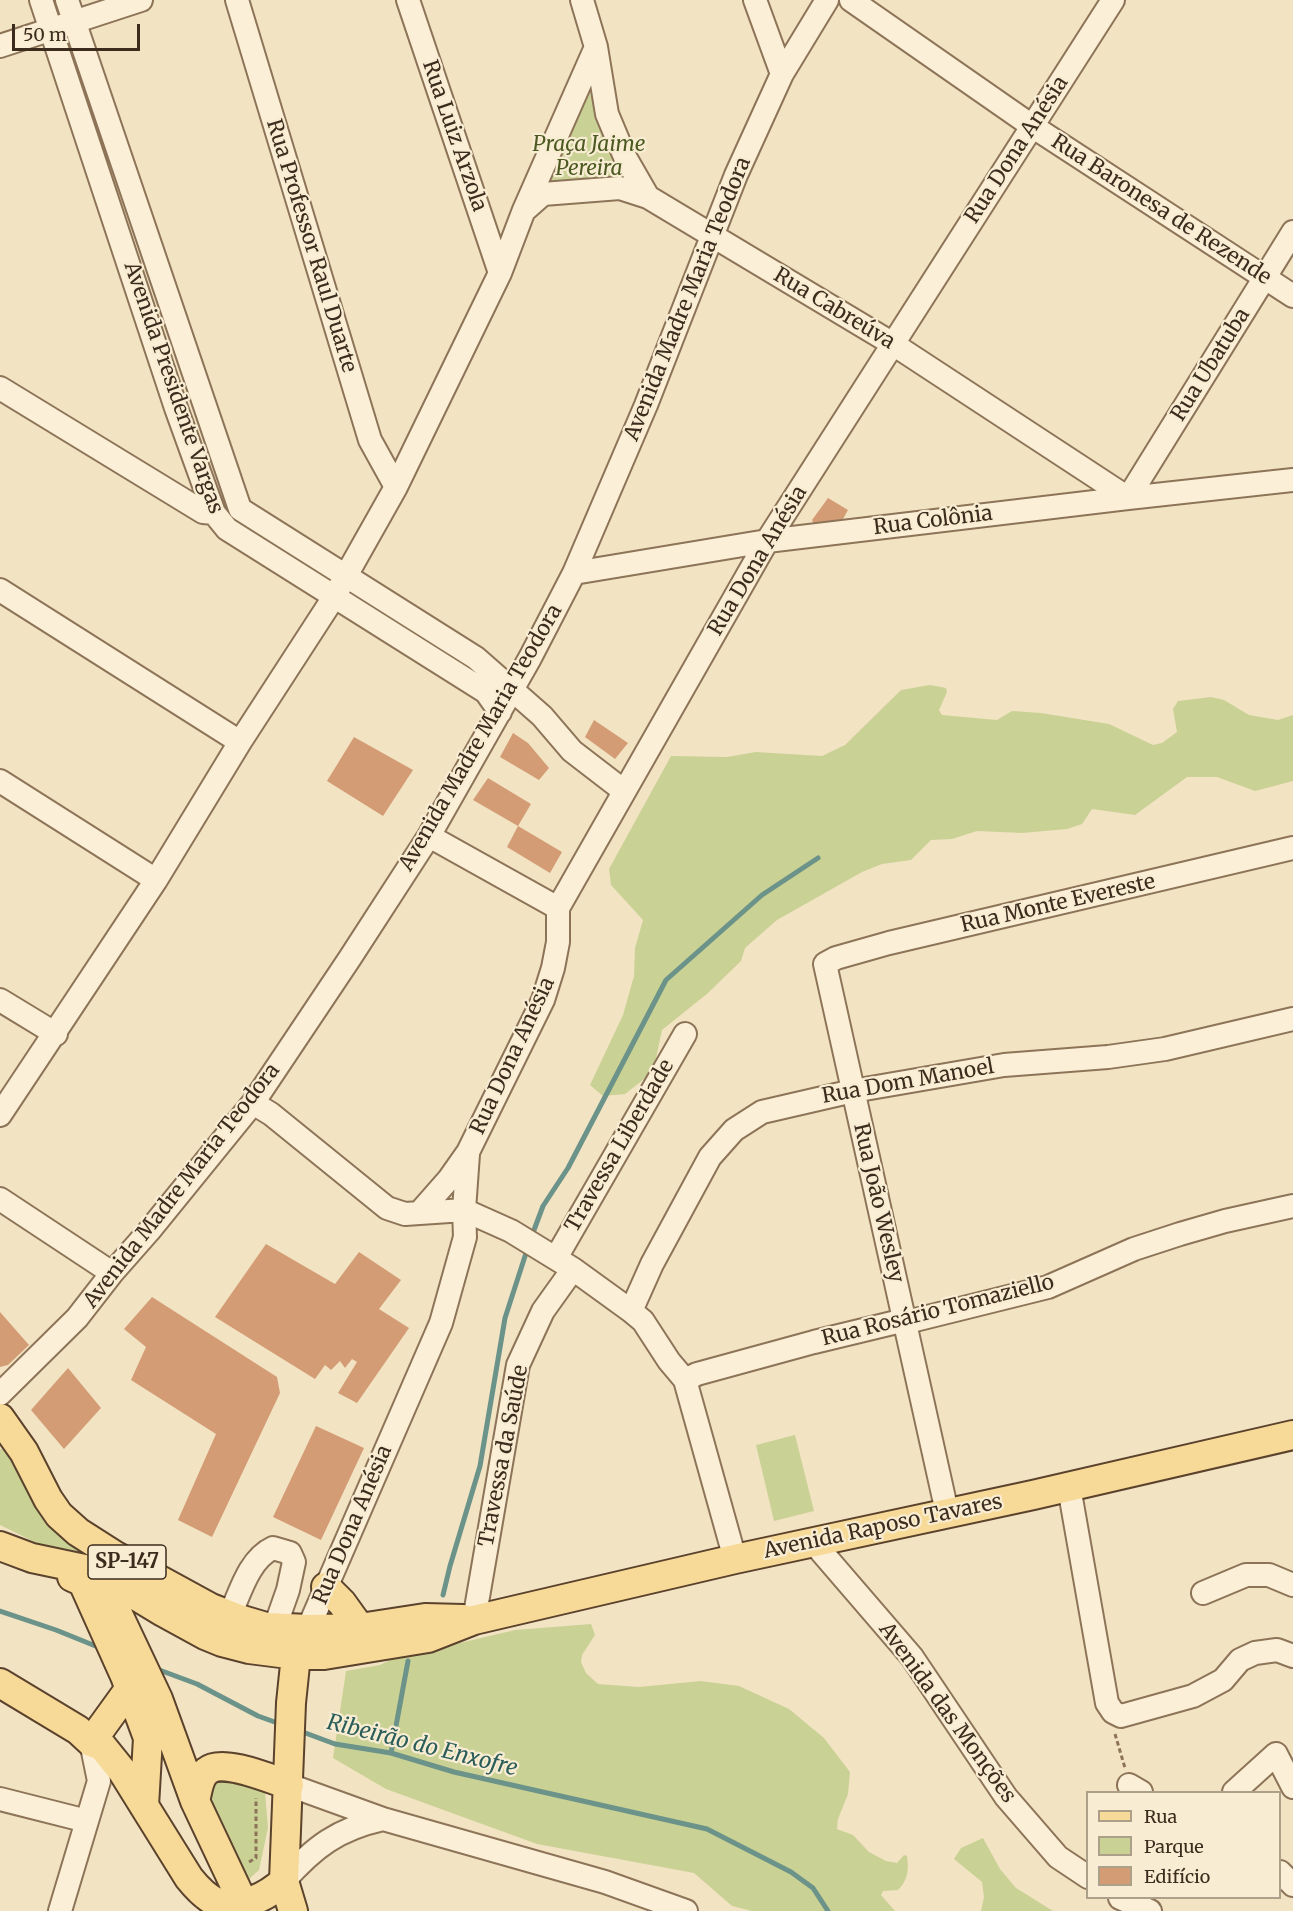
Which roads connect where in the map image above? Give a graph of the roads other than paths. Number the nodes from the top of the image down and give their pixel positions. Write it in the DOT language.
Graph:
graph roads {
  1 [pos="41,0"];
  2 [pos="67,0"];
  3 [pos="141,0"];
  4 [pos="237,0"];
  5 [pos="408,0"];
  6 [pos="582,0"];
  7 [pos="755,0"];
  8 [pos="827,0"];
  9 [pos="851,0"];
  10 [pos="1113,0"];
  11 [pos="74,22"];
  12 [pos="51,31"];
  13 [pos="0,46"];
  14 [pos="596,47"];
  15 [pos="782,74"];
  16 [pos="1032,126"];
  17 [pos="648,197"];
  18 [pos="525,210"];
  19 [pos="1293,232"];
  20 [pos="712,235"];
  21 [pos="500,273"];
  22 [pos="1265,279"];
  23 [pos="1293,296"];
  24 [pos="892,344"];
  25 [pos="0,388"];
  26 [pos="1293,480"];
  27 [pos="396,487"];
  28 [pos="1128,498"];
  29 [pos="214,513"];
  30 [pos="767,541"];
  31 [pos="574,573"];
  32 [pos="346,576"];
  33 [pos="0,590"];
  34 [pos="334,597"];
  35 [pos="513,688"];
  36 [pos="500,712"];
  37 [pos="240,742"];
  38 [pos="0,781"];
  39 [pos="624,791"];
  40 [pos="429,836"];
  41 [pos="1293,848"];
  42 [pos="156,880"];
  43 [pos="558,908"];
  44 [pos="825,964"];
  45 [pos="0,1000"];
  46 [pos="1293,1019"];
  47 [pos="56,1034"];
  48 [pos="685,1034"];
  49 [pos="853,1091"];
  50 [pos="253,1103"];
  51 [pos="0,1115"];
  52 [pos="468,1152"];
  53 [pos="0,1199"];
  54 [pos="1293,1206"];
  55 [pos="464,1210"];
  56 [pos="420,1212"];
  57 [pos="558,1259"];
  58 [pos="112,1273"];
  59 [pos="631,1311"];
  60 [pos="905,1320"];
  61 [pos="685,1380"];
  62 [pos="0,1394"];
  63 [pos="0,1418"];
  64 [pos="1293,1435"];
  65 [pos="0,1439"];
  66 [pos="24,1452"];
  67 [pos="1069,1487"];
  68 [pos="947,1512"];
  69 [pos="813,1542"];
  70 [pos="0,1546"];
  71 [pos="32,1558"];
  72 [pos="735,1559"];
  73 [pos="82,1582"];
  74 [pos="1293,1585"];
  75 [pos="326,1587"];
  76 [pos="1203,1593"];
  77 [pos="230,1615"];
  78 [pos="474,1620"];
  79 [pos="276,1627"];
  80 [pos="360,1628"];
  81 [pos="308,1629"];
  82 [pos="296,1655"];
  83 [pos="1293,1656"];
  84 [pos="128,1682"];
  85 [pos="0,1683"];
  86 [pos="91,1742"];
  87 [pos="289,1773"];
  88 [pos="99,1781"];
  89 [pos="1293,1787"];
  90 [pos="1235,1791"];
  91 [pos="138,1796"];
  92 [pos="0,1799"];
  93 [pos="195,1802"];
  94 [pos="383,1820"];
  95 [pos="87,1821"];
  96 [pos="1281,1873"];
  97 [pos="1086,1876"];
  98 [pos="284,1881"];
  99 [pos="1293,1885"];
  100 [pos="1122,1899"];
  101 [pos="207,1902"];
  102 [pos="245,1908"];
  103 [pos="60,1911"];
  104 [pos="293,1911"];
  105 [pos="686,1911"];
  106 [pos="1150,1911"];
  1 -- 12 [label="street, Avenida Presidente Vargas"];
  2 -- 11 [label="street, Avenida Presidente Vargas"];
  3 -- 11 [label="street"];
  4 -- 27 [label="street, Rua Professor Raul Duarte"];
  5 -- 21 [label="street, Rua Luiz Arzola"];
  6 -- 14 [label="street"];
  7 -- 15 [label="street"];
  8 -- 15 [label="street, Avenida Madre Maria Teodora"];
  9 -- 16 [label="street, Rua Baronesa de Rezende"];
  10 -- 16 [label="street, Rua Dona Anésia"];
  11 -- 12 [label="street"];
  11 -- 32 [label="street, Avenida Presidente Vargas"];
  12 -- 13 [label="street"];
  12 -- 29 [label="street, Avenida Presidente Vargas"];
  14 -- 17 [label="street"];
  14 -- 18 [label="street"];
  15 -- 20 [label="street, Avenida Madre Maria Teodora"];
  16 -- 22 [label="street, Rua Baronesa de Rezende"];
  16 -- 24 [label="street, Rua Dona Anésia"];
  17 -- 18 [label="street, Rua Cabreúva"];
  17 -- 20 [label="street, Rua Cabreúva"];
  18 -- 21 [label="street"];
  19 -- 22 [label="street, Rua Ubatuba"];
  20 -- 24 [label="street, Rua Cabreúva"];
  20 -- 31 [label="street, Avenida Madre Maria Teodora"];
  21 -- 27 [label="street"];
  22 -- 23 [label="street, Rua Baronesa de Rezende"];
  22 -- 28 [label="street, Rua Ubatuba"];
  24 -- 28 [label="street, Rua Cabreúva"];
  24 -- 30 [label="street, Rua Dona Anésia"];
  25 -- 29 [label="street"];
  26 -- 28 [label="street, Rua Colônia"];
  27 -- 32 [label="street"];
  28 -- 30 [label="street, Rua Colônia"];
  29 -- 34 [label="street, Avenida Presidente Vargas"];
  30 -- 31 [label="street, Rua Colônia"];
  30 -- 39 [label="street, Rua Dona Anésia"];
  31 -- 35 [label="street, Avenida Madre Maria Teodora"];
  32 -- 34 [label="street"];
  32 -- 35 [label="street, Avenida Presidente Vargas"];
  33 -- 37 [label="street"];
  34 -- 36 [label="street, Avenida Presidente Vargas"];
  34 -- 37 [label="street"];
  35 -- 36 [label="street, Avenida Madre Maria Teodora"];
  35 -- 39 [label="street, Avenida Presidente Vargas"];
  36 -- 40 [label="street, Avenida Madre Maria Teodora"];
  37 -- 42 [label="street"];
  38 -- 42 [label="street"];
  39 -- 43 [label="street, Rua Dona Anésia"];
  40 -- 43 [label="street"];
  40 -- 50 [label="street, Avenida Madre Maria Teodora"];
  41 -- 44 [label="street, Rua Monte Evereste"];
  42 -- 47 [label="street"];
  43 -- 52 [label="street, Rua Dona Anésia"];
  44 -- 49 [label="street, Rua João Wesley"];
  45 -- 47 [label="street"];
  46 -- 49 [label="street, Rua Dom Manoel"];
  47 -- 51 [label="street"];
  48 -- 57 [label="street, Travessa Liberdade"];
  49 -- 59 [label="street, Rua Dom Manoel"];
  49 -- 60 [label="street, Rua João Wesley"];
  50 -- 56 [label="street"];
  50 -- 58 [label="street, Avenida Madre Maria Teodora"];
  52 -- 55 [label="street, Rua Dona Anésia"];
  52 -- 56 [label="street, Rua Dona Anésia"];
  53 -- 58 [label="street"];
  54 -- 60 [label="street, Rua Rosário Tomaziello"];
  55 -- 56 [label="street"];
  55 -- 57 [label="street"];
  55 -- 75 [label="street, Rua Dona Anésia"];
  57 -- 59 [label="street"];
  57 -- 78 [label="street, Travessa da Saúde"];
  58 -- 62 [label="street, Avenida Madre Maria Teodora"];
  59 -- 61 [label="street"];
  60 -- 61 [label="street, Rua Rosário Tomaziello"];
  60 -- 68 [label="street, Rua João Wesley"];
  61 -- 72 [label="street"];
  63 -- 66 [label="main road, Avenida Raposo Tavares"];
  64 -- 67 [label="main road, Avenida Raposo Tavares"];
  65 -- 66 [label="main road"];
  66 -- 77 [label="main road, Avenida Raposo Tavares / SP-147"];
  67 -- 68 [label="main road, Avenida Raposo Tavares"];
  67 -- 83 [label="street"];
  68 -- 69 [label="main road, Avenida Raposo Tavares"];
  69 -- 72 [label="main road, Avenida Raposo Tavares"];
  69 -- 97 [label="street, Avenida das Monções"];
  70 -- 71 [label="main road, Avenida Raposo Tavares"];
  71 -- 73 [label="main road"];
  71 -- 82 [label="main road, Avenida Raposo Tavares"];
  72 -- 78 [label="main road, Avenida Raposo Tavares"];
  73 -- 84 [label="main road"];
  73 -- 93 [label="main road"];
  74 -- 76 [label="street"];
  75 -- 80 [label="main road"];
  75 -- 81 [label="street, Rua Dona Anésia"];
  77 -- 79 [label="main road, Avenida Raposo Tavares / SP-147"];
  77 -- 79 [label="street"];
  78 -- 80 [label="main road, Avenida Raposo Tavares"];
  78 -- 82 [label="main road, Avenida Raposo Tavares"];
  79 -- 81 [label="main road, Avenida Raposo Tavares / SP-147"];
  80 -- 81 [label="main road, Avenida Raposo Tavares"];
  81 -- 82 [label="main road, Rua Dona Anésia"];
  82 -- 87 [label="main road, Rua Dona Anésia"];
  84 -- 86 [label="main road"];
  84 -- 91 [label="main road"];
  85 -- 86 [label="main road"];
  86 -- 88 [label="street"];
  86 -- 91 [label="main road"];
  87 -- 93 [label="main road"];
  87 -- 94 [label="street"];
  87 -- 98 [label="main road, Rua Dona Anésia"];
  88 -- 91 [label="street"];
  88 -- 95 [label="street"];
  89 -- 90 [label="street"];
  91 -- 101 [label="main road"];
  92 -- 95 [label="street"];
  93 -- 102 [label="main road"];
  94 -- 98 [label="street"];
  94 -- 105 [label="street"];
  95 -- 103 [label="street"];
  96 -- 99 [label="street"];
  98 -- 102 [label="main road"];
  98 -- 104 [label="main road, Rua Dona Anésia"];
  100 -- 106 [label="street"];
  101 -- 102 [label="main road"];
}
